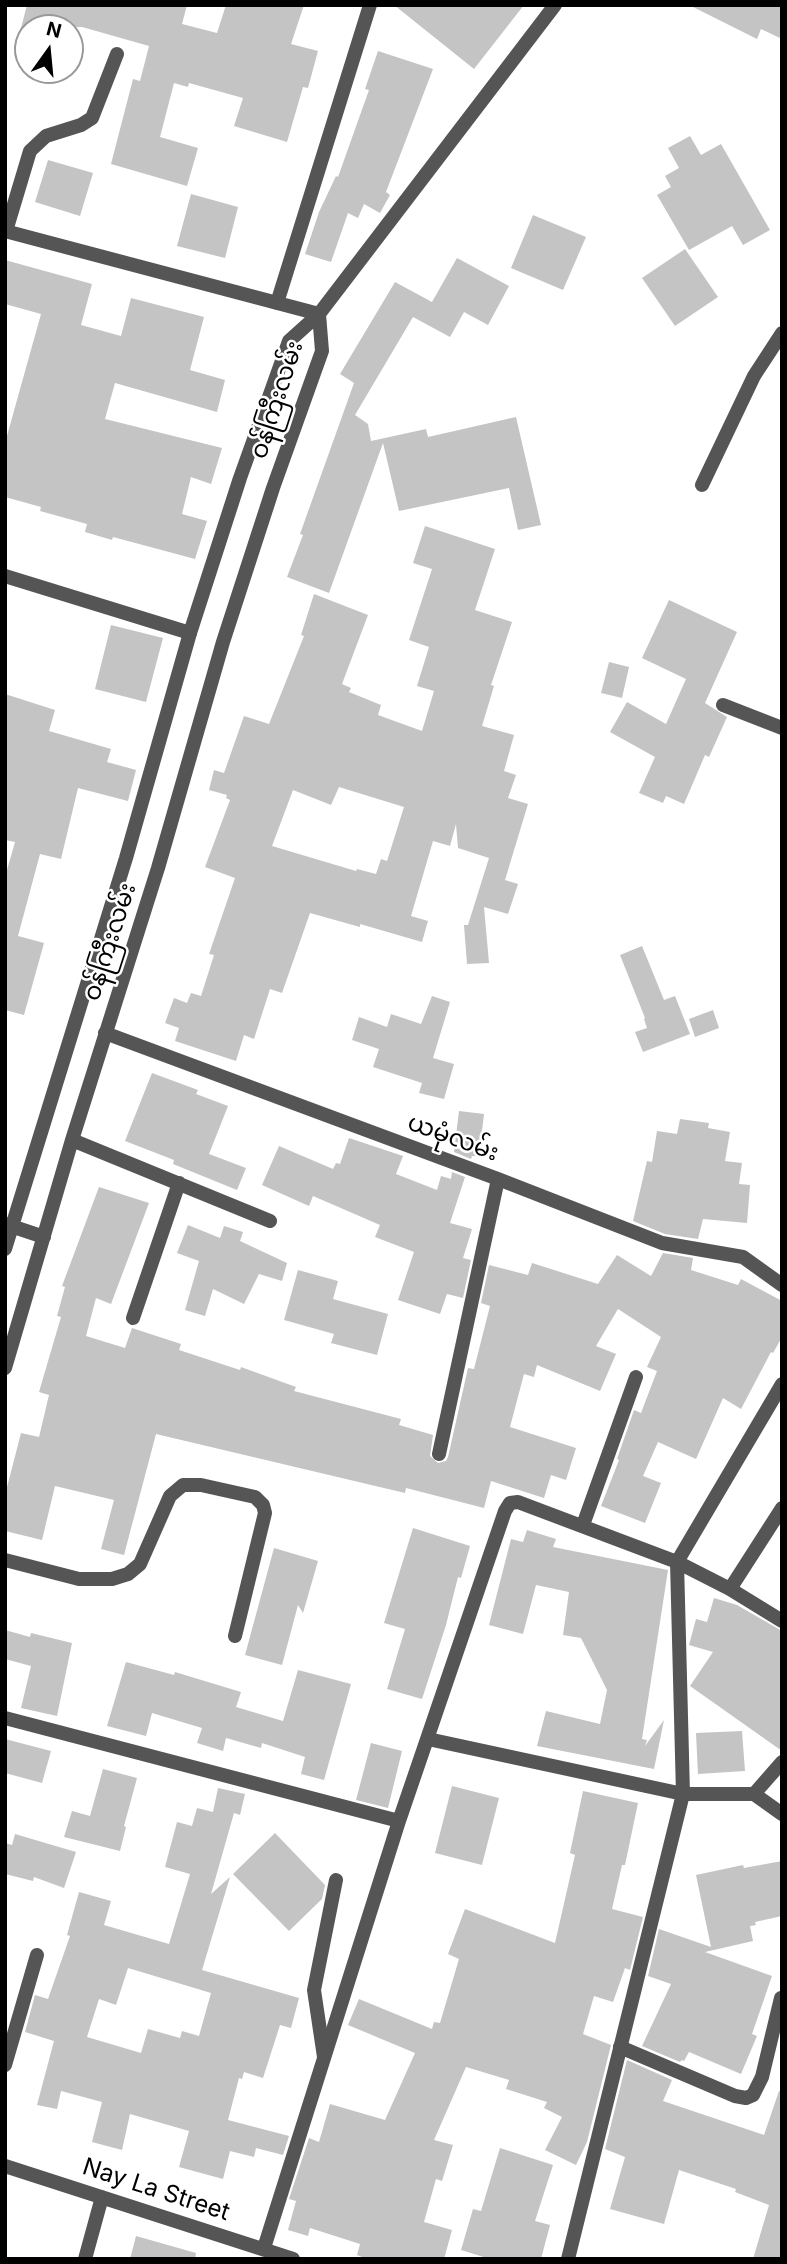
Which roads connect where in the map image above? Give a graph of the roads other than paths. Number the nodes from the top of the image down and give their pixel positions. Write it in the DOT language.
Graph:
graph roads {
  1 [pos="370,5"];
  2 [pos="555,5"];
  3 [pos="117,54"];
  4 [pos="6,231"];
  5 [pos="277,303"];
  6 [pos="318,314"];
  7 [pos="782,333"];
  8 [pos="702,485"];
  9 [pos="5,576"];
  10 [pos="190,633"];
  11 [pos="723,705"];
  12 [pos="782,727"];
  13 [pos="105,1033"];
  14 [pos="72,1140"];
  15 [pos="499,1179"];
  16 [pos="179,1183"];
  17 [pos="270,1221"];
  18 [pos="9,1225"];
  19 [pos="44,1237"];
  20 [pos="5,1249"];
  21 [pos="782,1284"];
  22 [pos="133,1318"];
  23 [pos="5,1368"];
  24 [pos="636,1377"];
  25 [pos="782,1384"];
  26 [pos="439,1454"];
  27 [pos="782,1508"];
  28 [pos="583,1525"];
  29 [pos="5,1560"];
  30 [pos="677,1562"];
  31 [pos="730,1589"];
  32 [pos="782,1621"];
  33 [pos="235,1636"];
  34 [pos="5,1718"];
  35 [pos="428,1739"];
  36 [pos="782,1762"];
  37 [pos="683,1794"];
  38 [pos="754,1794"];
  39 [pos="782,1814"];
  40 [pos="399,1821"];
  41 [pos="336,1880"];
  42 [pos="37,1955"];
  43 [pos="781,1998"];
  44 [pos="620,2047"];
  45 [pos="324,2057"];
  46 [pos="5,2065"];
  47 [pos="5,2166"];
  48 [pos="102,2197"];
  49 [pos="264,2248"];
  50 [pos="85,2259"];
  51 [pos="293,2259"];
  52 [pos="568,2259"];
  1 -- 5 [label="street"];
  2 -- 6 [label="street"];
  3 -- 4 [label="street"];
  4 -- 5 [label="street"];
  5 -- 6 [label="street"];
  6 -- 10 [label="street, ဝန်ကြီးလမ်း"];
  6 -- 13 [label="street, ဝန်ကြီးလမ်း"];
  7 -- 8 [label="street"];
  9 -- 10 [label="street"];
  10 -- 18 [label="street, ဝန်ကြီးလမ်း"];
  11 -- 12 [label="street"];
  13 -- 14 [label="street, ဝန်ကြီးလမ်း"];
  13 -- 15 [label="street, ယမုံလမ်း"];
  14 -- 16 [label="street"];
  14 -- 19 [label="street, ဝန်ကြီးလမ်း"];
  15 -- 21 [label="street, ယမုံလမ်း"];
  15 -- 26 [label="street"];
  16 -- 17 [label="street"];
  16 -- 22 [label="street"];
  18 -- 19 [label="street"];
  18 -- 20 [label="street, ဝန်ကြီးလမ်း"];
  19 -- 23 [label="street, ဝန်ကြီးလမ်း"];
  24 -- 28 [label="street"];
  25 -- 30 [label="street"];
  27 -- 31 [label="street"];
  28 -- 30 [label="street"];
  28 -- 35 [label="street"];
  29 -- 33 [label="street"];
  30 -- 31 [label="street"];
  30 -- 37 [label="street"];
  31 -- 32 [label="street"];
  34 -- 40 [label="street"];
  35 -- 37 [label="street"];
  35 -- 40 [label="street"];
  36 -- 38 [label="street"];
  37 -- 38 [label="street"];
  37 -- 44 [label="street"];
  38 -- 39 [label="street"];
  40 -- 45 [label="street"];
  41 -- 45 [label="street"];
  42 -- 46 [label="street"];
  43 -- 44 [label="street"];
  44 -- 52 [label="street"];
  45 -- 49 [label="street"];
  47 -- 48 [label="street, Nay La Street"];
  48 -- 49 [label="street, Nay La Street"];
  48 -- 50 [label="street"];
  49 -- 51 [label="street, Nay La Street"];
}
